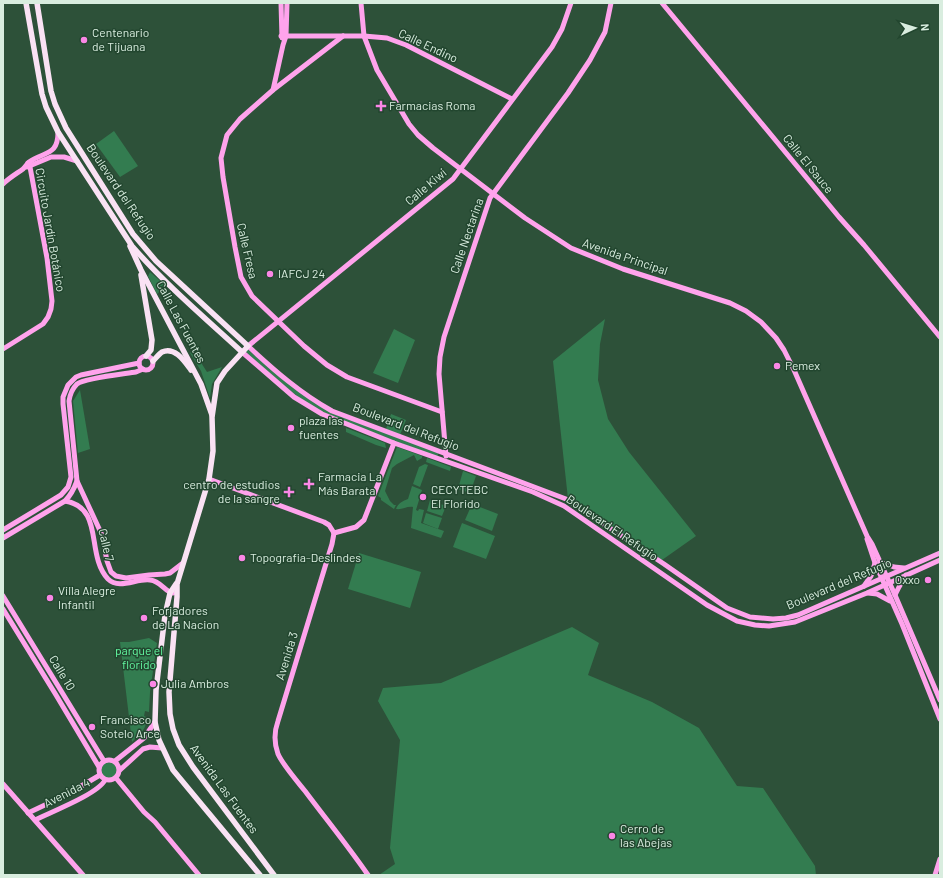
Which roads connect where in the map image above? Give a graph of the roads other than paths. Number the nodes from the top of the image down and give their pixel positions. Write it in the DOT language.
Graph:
graph roads {
  1 [pos="26,3"];
  2 [pos="37,3"];
  3 [pos="281,3"];
  4 [pos="287,3"];
  5 [pos="360,3"];
  6 [pos="571,3"];
  7 [pos="612,3"];
  8 [pos="662,3"];
  9 [pos="284,36"];
  10 [pos="343,36"];
  11 [pos="364,36"];
  12 [pos="274,90"];
  13 [pos="512,99"];
  14 [pos="58,132"];
  15 [pos="50,155"];
  16 [pos="78,161"];
  17 [pos="29,165"];
  18 [pos="461,168"];
  19 [pos="3,184"];
  20 [pos="493,194"];
  21 [pos="127,239"];
  22 [pos="141,270"];
  23 [pos="181,296"];
  24 [pos="206,308"];
  25 [pos="279,321"];
  26 [pos="940,337"];
  27 [pos="248,346"];
  28 [pos="3,349"];
  29 [pos="242,352"];
  30 [pos="146,356"];
  31 [pos="153,361"];
  32 [pos="139,363"];
  33 [pos="143,369"];
  34 [pos="201,384"];
  35 [pos="442,412"];
  36 [pos="212,417"];
  37 [pos="332,419"];
  38 [pos="365,424"];
  39 [pos="394,443"];
  40 [pos="446,454"];
  41 [pos="446,461"];
  42 [pos="70,479"];
  43 [pos="209,479"];
  44 [pos="77,481"];
  45 [pos="65,501"];
  46 [pos="3,530"];
  47 [pos="334,533"];
  48 [pos="3,538"];
  49 [pos="940,553"];
  50 [pos="940,560"];
  51 [pos="183,563"];
  52 [pos="877,563"];
  53 [pos="905,568"];
  54 [pos="907,574"];
  55 [pos="884,577"];
  56 [pos="177,584"];
  57 [pos="887,584"];
  58 [pos="863,586"];
  59 [pos="170,593"];
  60 [pos="867,593"];
  61 [pos="177,594"];
  62 [pos="896,595"];
  63 [pos="3,596"];
  64 [pos="891,602"];
  65 [pos="3,609"];
  66 [pos="13,611"];
  67 [pos="5,616"];
  68 [pos="923,660"];
  69 [pos="917,662"];
  70 [pos="940,700"];
  71 [pos="940,719"];
  72 [pos="155,722"];
  73 [pos="162,748"];
  74 [pos="104,761"];
  75 [pos="115,761"];
  76 [pos="99,767"];
  77 [pos="120,770"];
  78 [pos="100,775"];
  79 [pos="116,778"];
  80 [pos="105,780"];
  81 [pos="3,784"];
  82 [pos="28,813"];
  83 [pos="35,820"];
  84 [pos="940,860"];
  85 [pos="83,875"];
  86 [pos="199,875"];
  87 [pos="260,875"];
  88 [pos="274,875"];
  89 [pos="368,875"];
  90 [pos="935,875"];
  1 -- 14 [label="main road, Boulevard del Refugio"];
  2 -- 24 [label="main road, Boulevard del Refugio"];
  3 -- 9 [label="street"];
  4 -- 9 [label="street"];
  5 -- 11 [label="street, Avenida Principal"];
  6 -- 13 [label="street, Calle Kiwi"];
  7 -- 20 [label="street, Calle Nectarina"];
  8 -- 26 [label="street, Calle El Sauce"];
  9 -- 10 [label="street, Calle Endino"];
  9 -- 12 [label="street"];
  10 -- 11 [label="street, Calle Endino"];
  10 -- 12 [label="street, Calle Fresa"];
  11 -- 13 [label="street, Calle Endino"];
  11 -- 18 [label="street, Avenida Principal"];
  12 -- 25 [label="street, Calle Fresa"];
  13 -- 18 [label="street, Calle Kiwi"];
  14 -- 15 [label="street"];
  14 -- 16 [label="main road, Boulevard del Refugio"];
  15 -- 16 [label="street"];
  15 -- 17 [label="street"];
  16 -- 21 [label="main road, Boulevard del Refugio"];
  17 -- 19 [label="street"];
  17 -- 28 [label="street, Circuito Jardín Botánico"];
  18 -- 20 [label="street, Avenida Principal"];
  18 -- 25 [label="street, Calle Kiwi"];
  20 -- 35 [label="street, Calle Nectarina"];
  20 -- 52 [label="street, Avenida Principal"];
  21 -- 22 [label="main road, Calle Las Fuentes"];
  21 -- 23 [label="main road, Boulevard del Refugio"];
  22 -- 30 [label="main road"];
  22 -- 34 [label="main road, Calle Las Fuentes"];
  23 -- 24 [label="main road"];
  23 -- 29 [label="main road, Boulevard del Refugio"];
  24 -- 27 [label="main road, Boulevard del Refugio"];
  25 -- 27 [label="street, Calle Kiwi"];
  25 -- 35 [label="street, Calle Fresa"];
  27 -- 29 [label="main road"];
  27 -- 38 [label="street, Boulevard del Refugio"];
  29 -- 36 [label="main road"];
  29 -- 37 [label="street, Boulevard El Refugio"];
  30 -- 31 [label="street"];
  30 -- 32 [label="street"];
  31 -- 33 [label="street"];
  31 -- 34 [label="main road"];
  32 -- 33 [label="street"];
  32 -- 42 [label="street"];
  33 -- 44 [label="street, Calle 7"];
  34 -- 36 [label="main road, Calle Las Fuentes"];
  35 -- 40 [label="street, Calle Nectarina"];
  36 -- 43 [label="main road"];
  37 -- 38 [label="street"];
  37 -- 39 [label="street, Boulevard El Refugio"];
  38 -- 40 [label="street, Boulevard del Refugio"];
  39 -- 41 [label="street, Boulevard El Refugio"];
  39 -- 47 [label="street"];
  40 -- 41 [label="street, Calle Nectarina"];
  40 -- 58 [label="street, Boulevard del Refugio"];
  41 -- 60 [label="street, Boulevard El Refugio"];
  42 -- 44 [label="street"];
  42 -- 46 [label="street"];
  43 -- 47 [label="street"];
  43 -- 51 [label="main road"];
  44 -- 45 [label="street"];
  44 -- 51 [label="street, Calle 7"];
  45 -- 48 [label="street"];
  45 -- 59 [label="street, Calle 7"];
  47 -- 89 [label="street, Avenida 3"];
  49 -- 53 [label="street, Boulevard del Refugio"];
  50 -- 54 [label="street, Boulevard del Refugio"];
  51 -- 56 [label="main road"];
  52 -- 53 [label="street"];
  52 -- 55 [label="street, Avenida Principal"];
  52 -- 58 [label="street"];
  53 -- 55 [label="street, Boulevard del Refugio"];
  54 -- 57 [label="street, Boulevard del Refugio"];
  54 -- 62 [label="street"];
  55 -- 57 [label="street, Avenida Principal"];
  55 -- 58 [label="street, Boulevard del Refugio"];
  56 -- 59 [label="main road, Avenida Las Fuentes"];
  56 -- 61 [label="main road, Avenida Las Fuentes"];
  57 -- 60 [label="street, Boulevard El Refugio"];
  57 -- 62 [label="street, Avenida Principal"];
  57 -- 64 [label="street, Avenida Principal"];
  59 -- 61 [label="street, Calle 7"];
  59 -- 72 [label="main road, Avenida Las Fuentes"];
  60 -- 64 [label="street"];
  61 -- 88 [label="main road, Avenida Las Fuentes"];
  62 -- 68 [label="street, Avenida Principal"];
  63 -- 66 [label="street, Calle 10"];
  64 -- 69 [label="street, Avenida Principal"];
  65 -- 67 [label="street, Calle 10"];
  66 -- 67 [label="street"];
  66 -- 74 [label="street, Calle 10"];
  67 -- 76 [label="street, Calle 10"];
  68 -- 69 [label="street"];
  68 -- 70 [label="street, Avenida Principal"];
  69 -- 71 [label="street, Avenida Principal"];
  72 -- 73 [label="main road, Avenida Las Fuentes"];
  72 -- 75 [label="street"];
  73 -- 77 [label="street"];
  73 -- 87 [label="main road, Avenida Las Fuentes"];
  74 -- 75 [label="street"];
  74 -- 76 [label="street"];
  75 -- 77 [label="street"];
  76 -- 78 [label="street"];
  77 -- 79 [label="street"];
  78 -- 80 [label="street"];
  78 -- 82 [label="street, Avenida 4"];
  79 -- 80 [label="street"];
  79 -- 86 [label="street"];
  80 -- 83 [label="street, Avenida 4"];
  81 -- 82 [label="street"];
  82 -- 83 [label="street"];
  83 -- 85 [label="street"];
  84 -- 90 [label="street"];
}
